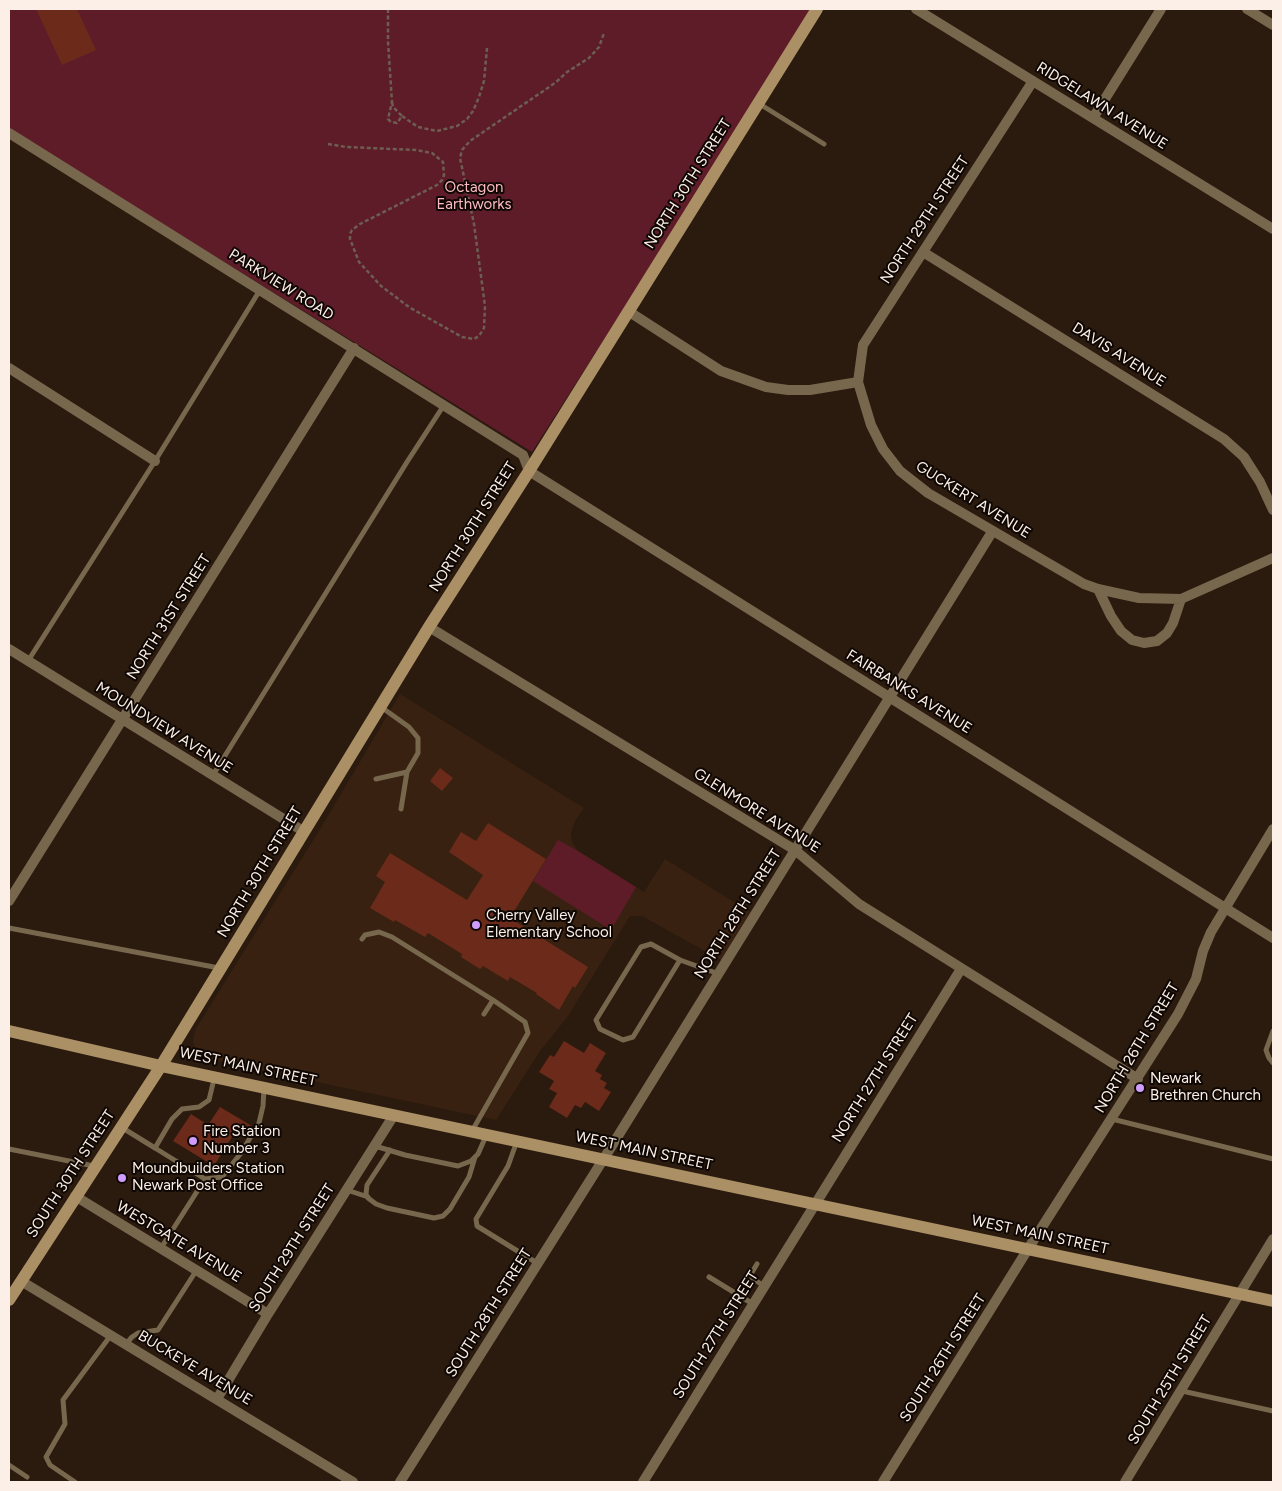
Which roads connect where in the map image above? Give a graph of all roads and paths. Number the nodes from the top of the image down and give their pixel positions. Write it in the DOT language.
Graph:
graph roads {
  1 [pos="388,9"];
  2 [pos="817,9"];
  3 [pos="916,9"];
  4 [pos="1161,9"];
  5 [pos="1247,9"];
  6 [pos="1273,25"];
  7 [pos="604,34"];
  8 [pos="487,48"];
  9 [pos="1033,81"];
  10 [pos="392,102"];
  11 [pos="758,103"];
  12 [pos="402,116"];
  13 [pos="1093,118"];
  14 [pos="9,133"];
  15 [pos="328,144"];
  16 [pos="824,144"];
  17 [pos="1273,230"];
  18 [pos="923,252"];
  19 [pos="260,290"];
  20 [pos="628,311"];
  21 [pos="354,348"];
  22 [pos="9,368"];
  23 [pos="858,382"];
  24 [pos="444,405"];
  25 [pos="155,461"];
  26 [pos="529,471"];
  27 [pos="1273,510"];
  28 [pos="992,532"];
  29 [pos="1273,558"];
  30 [pos="1098,590"];
  31 [pos="1181,599"];
  32 [pos="429,627"];
  33 [pos="9,649"];
  34 [pos="28,662"];
  35 [pos="889,697"];
  36 [pos="380,707"];
  37 [pos="122,720"];
  38 [pos="407,772"];
  39 [pos="213,776"];
  40 [pos="376,779"];
  41 [pos="401,809"];
  42 [pos="1273,829"];
  43 [pos="303,831"];
  44 [pos="795,850"];
  45 [pos="9,902"];
  46 [pos="1225,907"];
  47 [pos="9,928"];
  48 [pos="1273,938"];
  49 [pos="362,939"];
  50 [pos="680,960"];
  51 [pos="220,968"];
  52 [pos="961,969"];
  53 [pos="719,974"];
  54 [pos="493,1000"];
  55 [pos="484,1014"];
  56 [pos="9,1031"];
  57 [pos="1273,1031"];
  58 [pos="1273,1063"];
  59 [pos="161,1066"];
  60 [pos="215,1077"];
  61 [pos="1138,1079"];
  62 [pos="264,1087"];
  63 [pos="394,1115"];
  64 [pos="1112,1119"];
  65 [pos="120,1126"];
  66 [pos="472,1132"];
  67 [pos="486,1134"];
  68 [pos="516,1141"];
  69 [pos="375,1146"];
  70 [pos="155,1148"];
  71 [pos="9,1149"];
  72 [pos="390,1150"];
  73 [pos="475,1157"];
  74 [pos="604,1159"];
  75 [pos="1273,1159"];
  76 [pos="94,1166"];
  77 [pos="205,1179"];
  78 [pos="347,1190"];
  79 [pos="75,1196"];
  80 [pos="368,1197"];
  81 [pos="814,1204"];
  82 [pos="1273,1239"];
  83 [pos="160,1249"];
  84 [pos="1028,1249"];
  85 [pos="538,1264"];
  86 [pos="757,1264"];
  87 [pos="196,1270"];
  88 [pos="709,1277"];
  89 [pos="21,1281"];
  90 [pos="764,1286"];
  91 [pos="1239,1293"];
  92 [pos="9,1300"];
  93 [pos="1273,1301"];
  94 [pos="753,1304"];
  95 [pos="268,1314"];
  96 [pos="111,1335"];
  97 [pos="126,1344"];
  98 [pos="1182,1391"];
  99 [pos="217,1399"];
  100 [pos="1273,1411"];
  101 [pos="9,1466"];
  102 [pos="27,1477"];
  103 [pos="75,1482"];
  104 [pos="353,1482"];
  105 [pos="400,1482"];
  106 [pos="643,1482"];
  107 [pos="883,1482"];
  108 [pos="1125,1482"];
  1 -- 10 [label="path"];
  2 -- 11 [label="street, NORTH 30TH STREET"];
  3 -- 9 [label="street, RIDGELAWN AVENUE"];
  4 -- 13 [label="street"];
  5 -- 6 [label="street"];
  7 -- 15 [label="path"];
  8 -- 12 [label="path"];
  9 -- 13 [label="street, RIDGELAWN AVENUE"];
  9 -- 18 [label="street, NORTH 29TH STREET"];
  10 -- 12 [label="path"];
  10 -- 12 [label="path"];
  11 -- 16 [label="lane"];
  11 -- 20 [label="street, NORTH 30TH STREET"];
  13 -- 17 [label="street, RIDGELAWN AVENUE"];
  14 -- 19 [label="street, PARKVIEW ROAD"];
  18 -- 23 [label="street, NORTH 29TH STREET"];
  18 -- 27 [label="street, DAVIS AVENUE"];
  19 -- 21 [label="street, PARKVIEW ROAD"];
  19 -- 25 [label="lane"];
  20 -- 23 [label="street"];
  20 -- 26 [label="street, NORTH 30TH STREET"];
  21 -- 24 [label="street, PARKVIEW ROAD"];
  21 -- 37 [label="street, NORTH 31ST STREET"];
  22 -- 25 [label="street"];
  23 -- 28 [label="street, GUCKERT AVENUE"];
  24 -- 26 [label="street, PARKVIEW ROAD"];
  24 -- 39 [label="lane"];
  25 -- 34 [label="lane"];
  26 -- 32 [label="street, NORTH 30TH STREET"];
  26 -- 35 [label="street, FAIRBANKS AVENUE"];
  28 -- 30 [label="street, GUCKERT AVENUE"];
  28 -- 35 [label="street, NORTH 28TH STREET"];
  29 -- 31 [label="street, GUCKERT AVENUE"];
  30 -- 31 [label="street, GUCKERT AVENUE"];
  30 -- 31 [label="street"];
  32 -- 36 [label="street, NORTH 30TH STREET"];
  32 -- 44 [label="street, GLENMORE AVENUE"];
  33 -- 34 [label="street, MOUNDVIEW AVENUE"];
  34 -- 37 [label="street, MOUNDVIEW AVENUE"];
  35 -- 44 [label="street, NORTH 28TH STREET"];
  35 -- 46 [label="street, FAIRBANKS AVENUE"];
  36 -- 38 [label="lane"];
  36 -- 43 [label="street, NORTH 30TH STREET"];
  37 -- 39 [label="street, MOUNDVIEW AVENUE"];
  37 -- 45 [label="street, NORTH 31ST STREET"];
  38 -- 40 [label="lane"];
  38 -- 41 [label="lane"];
  39 -- 43 [label="street, MOUNDVIEW AVENUE"];
  42 -- 46 [label="street, NORTH 26TH STREET"];
  43 -- 51 [label="street, NORTH 30TH STREET"];
  44 -- 52 [label="street, GLENMORE AVENUE"];
  44 -- 53 [label="street, NORTH 28TH STREET"];
  46 -- 48 [label="street, FAIRBANKS AVENUE"];
  46 -- 61 [label="street, NORTH 26TH STREET"];
  47 -- 51 [label="lane"];
  49 -- 54 [label="lane"];
  50 -- 50 [label="lane"];
  50 -- 53 [label="lane"];
  51 -- 59 [label="street, NORTH 30TH STREET"];
  52 -- 61 [label="street, GLENMORE AVENUE"];
  52 -- 81 [label="street, NORTH 27TH STREET"];
  53 -- 74 [label="street, NORTH 28TH STREET"];
  54 -- 55 [label="lane"];
  54 -- 66 [label="lane"];
  56 -- 59 [label="street, WEST MAIN STREET"];
  57 -- 58 [label="lane"];
  59 -- 60 [label="street, WEST MAIN STREET"];
  59 -- 65 [label="street, SOUTH 30TH STREET"];
  60 -- 62 [label="street, WEST MAIN STREET"];
  60 -- 70 [label="lane"];
  61 -- 64 [label="street, NORTH 26TH STREET"];
  62 -- 63 [label="street, WEST MAIN STREET"];
  62 -- 77 [label="lane"];
  63 -- 66 [label="street, WEST MAIN STREET"];
  63 -- 69 [label="street, SOUTH 29TH STREET"];
  64 -- 75 [label="lane"];
  64 -- 84 [label="street, NORTH 26TH STREET"];
  65 -- 70 [label="lane"];
  65 -- 76 [label="street, SOUTH 30TH STREET"];
  66 -- 67 [label="street, WEST MAIN STREET"];
  67 -- 68 [label="street, WEST MAIN STREET"];
  67 -- 73 [label="lane"];
  68 -- 74 [label="street, WEST MAIN STREET"];
  68 -- 85 [label="lane"];
  69 -- 72 [label="lane"];
  69 -- 78 [label="street, SOUTH 29TH STREET"];
  70 -- 77 [label="lane"];
  71 -- 76 [label="lane"];
  72 -- 73 [label="lane"];
  72 -- 80 [label="lane"];
  73 -- 80 [label="lane"];
  74 -- 81 [label="street, WEST MAIN STREET"];
  74 -- 85 [label="street, SOUTH 28TH STREET"];
  76 -- 79 [label="street, SOUTH 30TH STREET"];
  77 -- 83 [label="lane"];
  78 -- 80 [label="lane"];
  78 -- 95 [label="street, SOUTH 29TH STREET"];
  79 -- 83 [label="street, WESTGATE AVENUE"];
  79 -- 89 [label="street, SOUTH 30TH STREET"];
  81 -- 84 [label="street, WEST MAIN STREET"];
  81 -- 90 [label="street, SOUTH 27TH STREET"];
  82 -- 91 [label="street, SOUTH 25TH STREET"];
  83 -- 87 [label="street, WESTGATE AVENUE"];
  84 -- 91 [label="street, WEST MAIN STREET"];
  84 -- 107 [label="street, SOUTH 26TH STREET"];
  85 -- 105 [label="street, SOUTH 28TH STREET"];
  86 -- 90 [label="lane"];
  87 -- 95 [label="street, WESTGATE AVENUE"];
  87 -- 97 [label="lane"];
  88 -- 94 [label="lane"];
  89 -- 92 [label="street, SOUTH 30TH STREET"];
  89 -- 96 [label="street, BUCKEYE AVENUE"];
  90 -- 94 [label="street, SOUTH 27TH STREET"];
  91 -- 93 [label="street, WEST MAIN STREET"];
  91 -- 98 [label="street, SOUTH 25TH STREET"];
  94 -- 106 [label="street, SOUTH 27TH STREET"];
  95 -- 99 [label="street, SOUTH 29TH STREET"];
  96 -- 97 [label="street, BUCKEYE AVENUE"];
  96 -- 103 [label="lane"];
  97 -- 99 [label="street, BUCKEYE AVENUE"];
  98 -- 100 [label="lane"];
  98 -- 108 [label="street, SOUTH 25TH STREET"];
  99 -- 104 [label="street, BUCKEYE AVENUE"];
  101 -- 102 [label="lane"];
}
